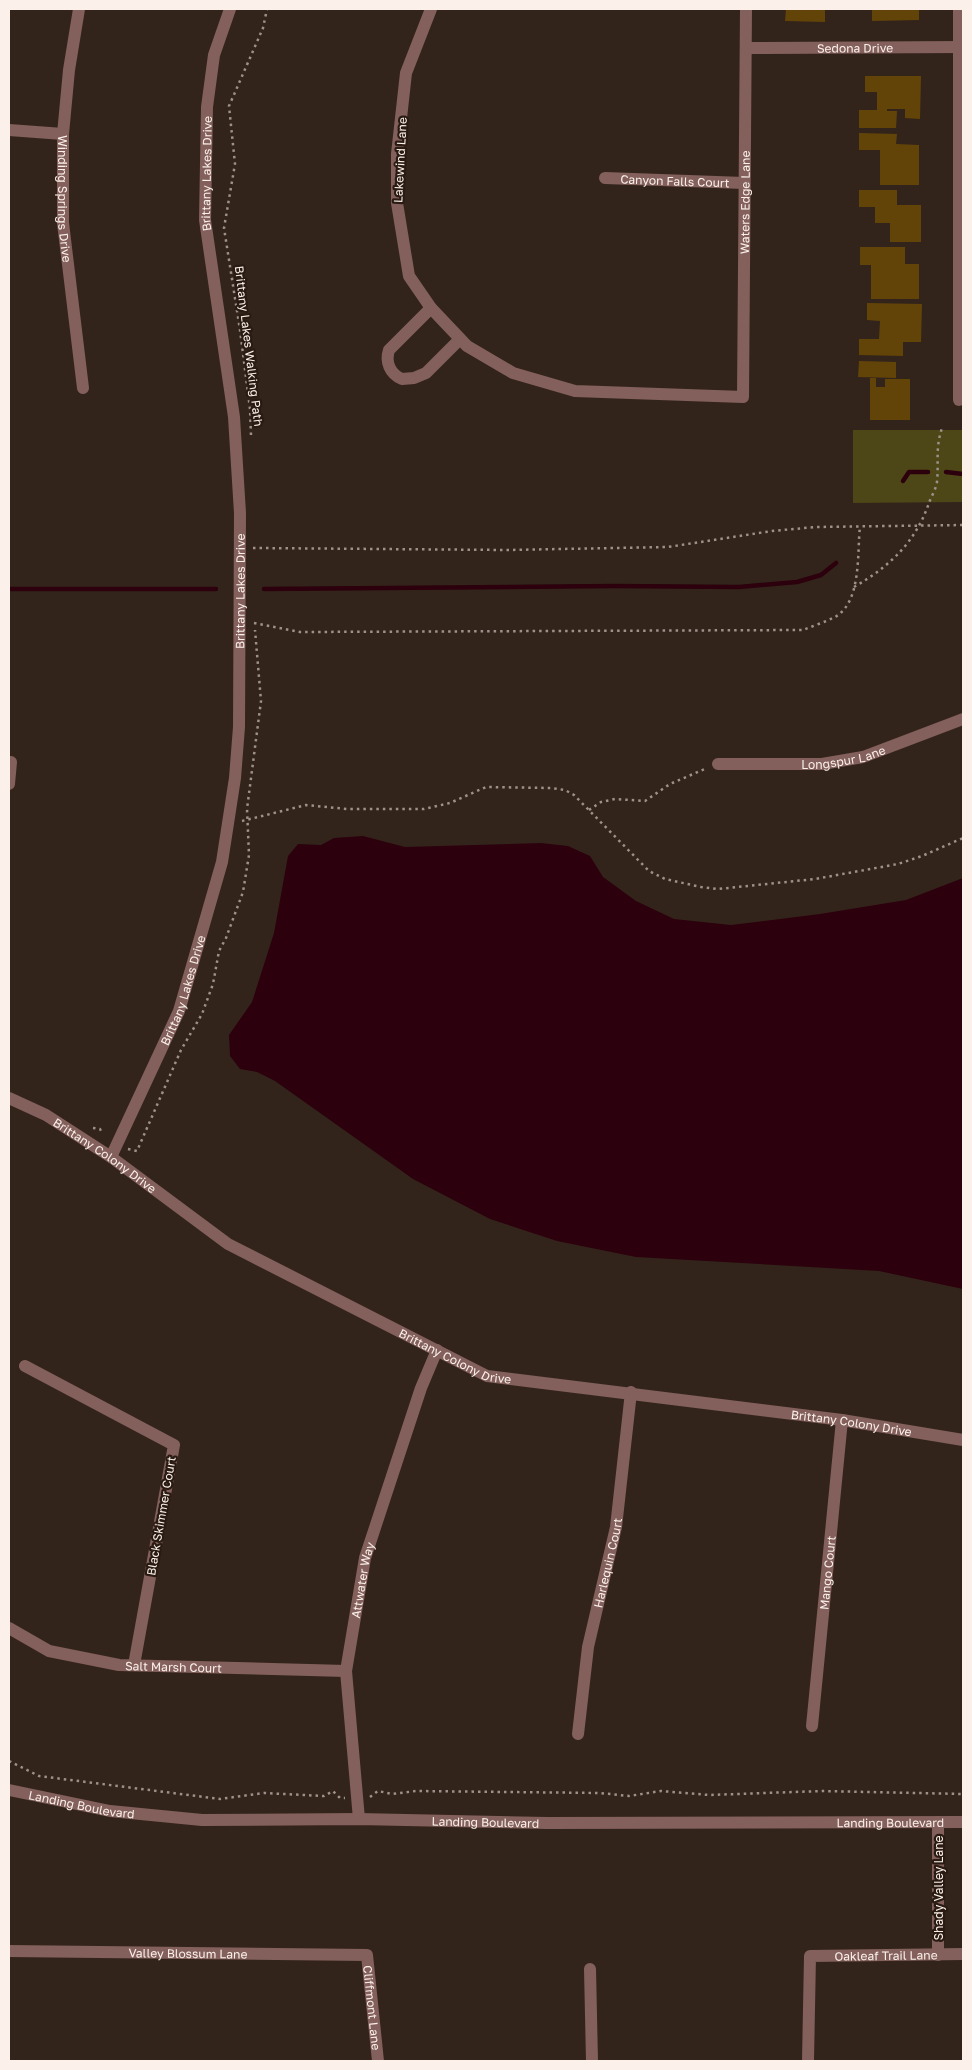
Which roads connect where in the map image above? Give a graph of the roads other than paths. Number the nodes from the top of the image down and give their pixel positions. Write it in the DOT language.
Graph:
graph roads {
  1 [pos="79,9"];
  2 [pos="230,9"];
  3 [pos="431,9"];
  4 [pos="746,9"];
  5 [pos="960,9"];
  6 [pos="961,47"];
  7 [pos="746,48"];
  8 [pos="9,130"];
  9 [pos="63,134"];
  10 [pos="605,178"];
  11 [pos="744,183"];
  12 [pos="431,308"];
  13 [pos="460,339"];
  14 [pos="83,388"];
  15 [pos="744,397"];
  16 [pos="959,400"];
  17 [pos="963,719"];
  18 [pos="11,762"];
  19 [pos="718,764"];
  20 [pos="9,784"];
  21 [pos="9,1098"];
  22 [pos="111,1157"];
  23 [pos="437,1350"];
  24 [pos="25,1366"];
  25 [pos="631,1392"];
  26 [pos="842,1420"];
  27 [pos="963,1440"];
  28 [pos="9,1628"];
  29 [pos="134,1665"];
  30 [pos="346,1671"];
  31 [pos="812,1726"];
  32 [pos="578,1734"];
  33 [pos="9,1790"];
  34 [pos="359,1819"];
  35 [pos="938,1822"];
  36 [pos="963,1822"];
  37 [pos="9,1951"];
  38 [pos="938,1954"];
  39 [pos="963,1954"];
  40 [pos="367,1955"];
  41 [pos="590,1969"];
  42 [pos="378,2061"];
  43 [pos="592,2061"];
  44 [pos="808,2061"];
  1 -- 9 [label="street, Winding Springs Drive"];
  2 -- 22 [label="street, Brittany Lakes Drive"];
  3 -- 12 [label="street, Lakewind Lane"];
  4 -- 7 [label="street, Waters Edge Lane"];
  5 -- 6 [label="street"];
  6 -- 7 [label="street, Sedona Drive"];
  6 -- 16 [label="street"];
  7 -- 11 [label="street, Waters Edge Lane"];
  8 -- 9 [label="street"];
  9 -- 14 [label="street, Winding Springs Drive"];
  10 -- 11 [label="street, Canyon Falls Court"];
  11 -- 15 [label="street, Waters Edge Lane"];
  12 -- 13 [label="street, Lakewind Lane"];
  12 -- 13 [label="street"];
  13 -- 15 [label="street, Lakewind Lane"];
  17 -- 19 [label="street, Longspur Lane"];
  18 -- 20 [label="street"];
  21 -- 22 [label="street, Brittany Colony Drive"];
  22 -- 23 [label="street, Brittany Colony Drive"];
  23 -- 25 [label="street, Brittany Colony Drive"];
  23 -- 30 [label="street, Attwater Way"];
  24 -- 29 [label="street, Black Skimmer Court"];
  25 -- 26 [label="street, Brittany Colony Drive"];
  25 -- 32 [label="street, Harlequin Court"];
  26 -- 27 [label="street, Brittany Colony Drive"];
  26 -- 31 [label="street, Mango Court"];
  28 -- 29 [label="street, Salt Marsh Court"];
  29 -- 30 [label="street, Salt Marsh Court"];
  30 -- 34 [label="street, Attwater Way"];
  33 -- 34 [label="street, Landing Boulevard"];
  34 -- 35 [label="street, Landing Boulevard"];
  35 -- 36 [label="street, Landing Boulevard"];
  35 -- 38 [label="street, Shady Valley Lane"];
  37 -- 40 [label="street, Valley Blossum Lane"];
  38 -- 39 [label="street, Oakleaf Trail Lane"];
  38 -- 44 [label="street, Oakleaf Trail Lane"];
  40 -- 42 [label="street, Cliffmont Lane"];
  41 -- 43 [label="street"];
}
